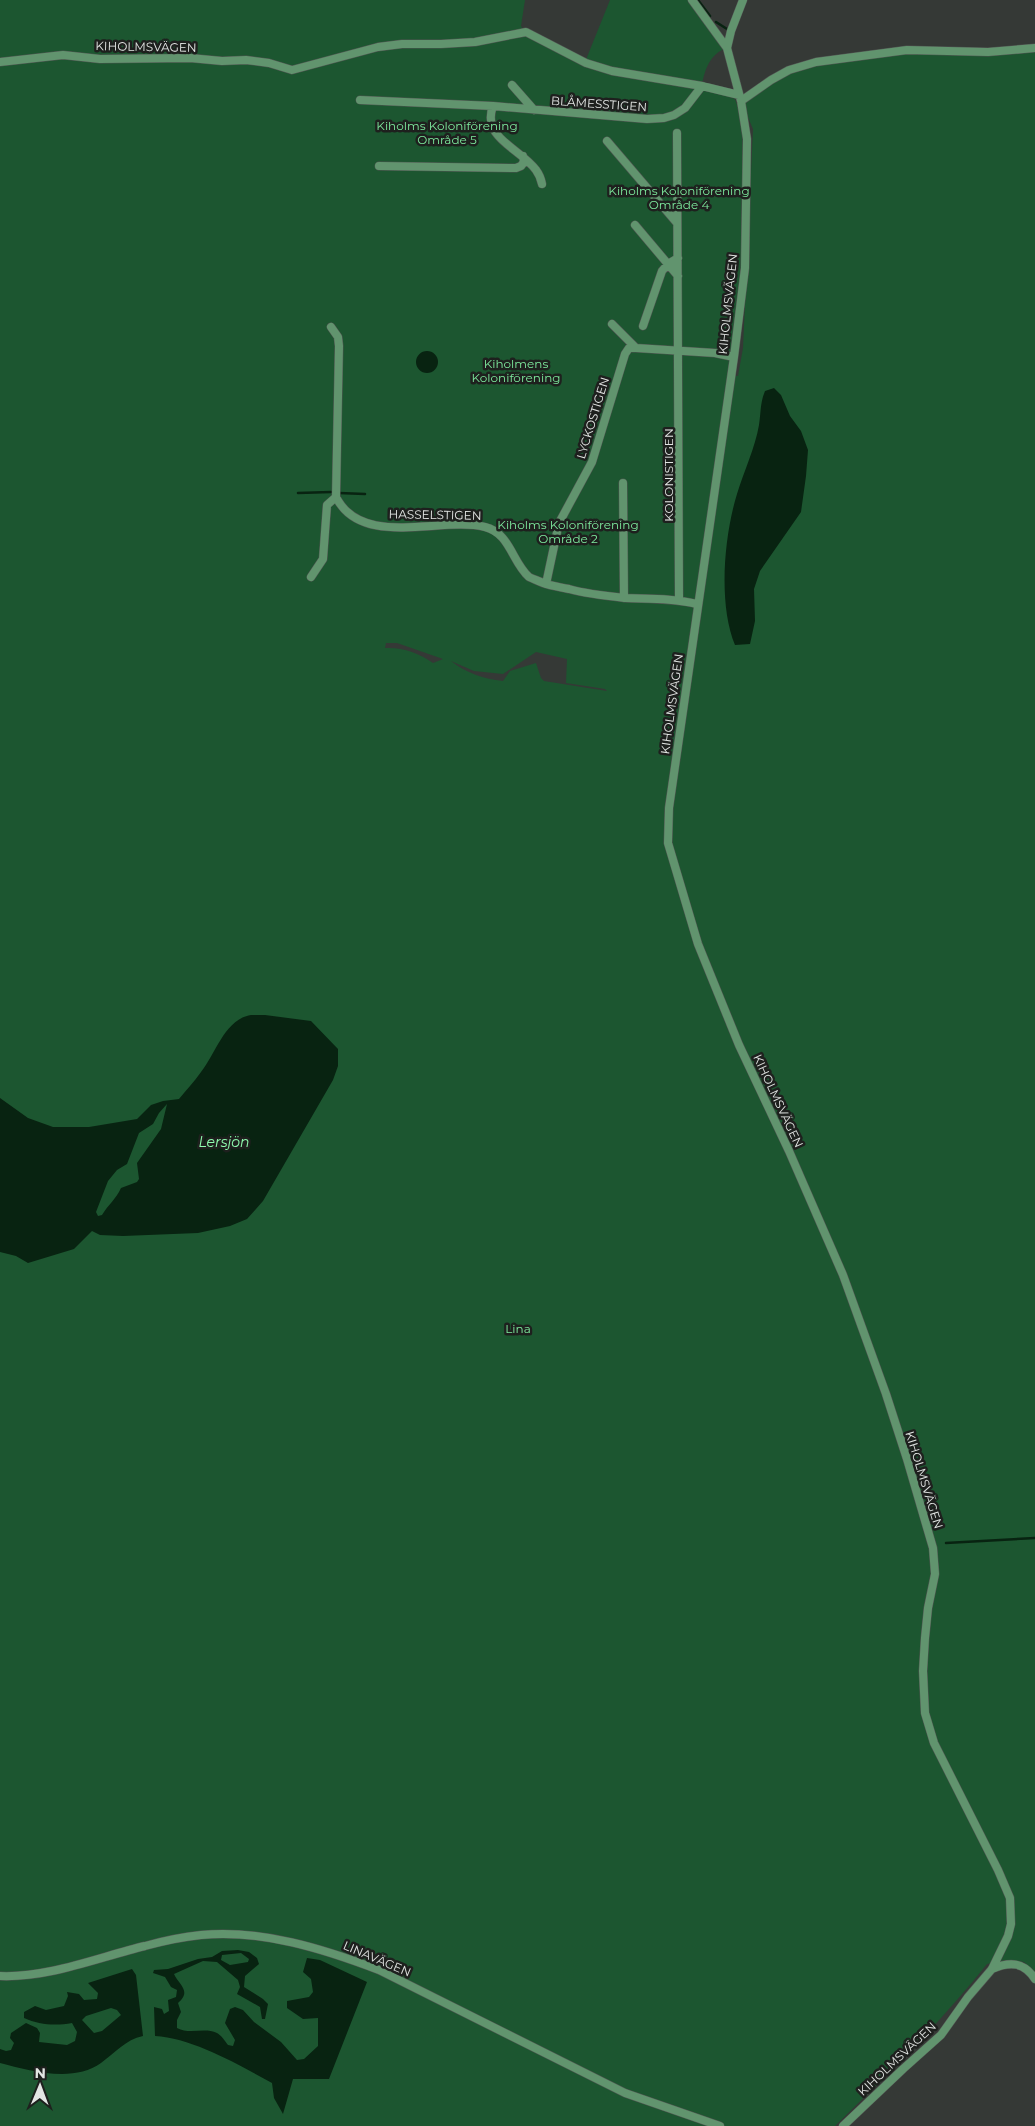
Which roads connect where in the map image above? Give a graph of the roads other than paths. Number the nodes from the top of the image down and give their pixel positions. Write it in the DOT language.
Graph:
graph roads {
  1 [pos="692,0"];
  2 [pos="748,0"];
  3 [pos="742,4"];
  4 [pos="727,48"];
  5 [pos="1035,48"];
  6 [pos="0,62"];
  7 [pos="512,85"];
  8 [pos="702,86"];
  9 [pos="740,98"];
  10 [pos="360,100"];
  11 [pos="493,106"];
  12 [pos="534,110"];
  13 [pos="677,133"];
  14 [pos="606,141"];
  15 [pos="523,156"];
  16 [pos="379,166"];
  17 [pos="542,184"];
  18 [pos="678,224"];
  19 [pos="635,225"];
  20 [pos="678,258"];
  21 [pos="668,264"];
  22 [pos="678,276"];
  23 [pos="612,324"];
  24 [pos="643,326"];
  25 [pos="331,327"];
  26 [pos="636,348"];
  27 [pos="679,350"];
  28 [pos="734,357"];
  29 [pos="623,483"];
  30 [pos="336,497"];
  31 [pos="311,577"];
  32 [pos="546,584"];
  33 [pos="624,598"];
  34 [pos="680,600"];
  35 [pos="697,604"];
  36 [pos="992,1969"];
  37 [pos="0,1976"];
  38 [pos="1035,1979"];
  39 [pos="720,2126"];
  40 [pos="843,2126"];
  1 -- 4 [label="street"];
  2 -- 3 [label="street"];
  3 -- 4 [label="street"];
  4 -- 9 [label="street, KIHOLMSVÄGEN"];
  5 -- 9 [label="street"];
  6 -- 8 [label="street, KIHOLMSVÄGEN"];
  7 -- 12 [label="street, BLÅMESSTIGEN"];
  8 -- 9 [label="street"];
  8 -- 12 [label="street, BLÅMESSTIGEN"];
  9 -- 28 [label="street, KIHOLMSVÄGEN"];
  10 -- 11 [label="street, BLÅMESSTIGEN"];
  11 -- 12 [label="street, BLÅMESSTIGEN"];
  11 -- 15 [label="street"];
  13 -- 18 [label="street, KOLONISTIGEN"];
  14 -- 18 [label="street"];
  15 -- 16 [label="street"];
  15 -- 17 [label="street"];
  18 -- 20 [label="street, KOLONISTIGEN"];
  19 -- 21 [label="street"];
  20 -- 21 [label="street"];
  20 -- 22 [label="street, KOLONISTIGEN"];
  21 -- 22 [label="street"];
  21 -- 24 [label="street"];
  22 -- 27 [label="street, KOLONISTIGEN"];
  23 -- 26 [label="street"];
  25 -- 30 [label="street"];
  26 -- 27 [label="street"];
  26 -- 32 [label="street, LYCKOSTIGEN"];
  27 -- 28 [label="street"];
  27 -- 34 [label="street, KOLONISTIGEN"];
  28 -- 35 [label="street, KIHOLMSVÄGEN"];
  29 -- 33 [label="street"];
  30 -- 31 [label="street"];
  30 -- 32 [label="street, HASSELSTIGEN"];
  32 -- 33 [label="street, HASSELSTIGEN"];
  33 -- 34 [label="street, HASSELSTIGEN"];
  34 -- 35 [label="street, HASSELSTIGEN"];
  35 -- 36 [label="street, KIHOLMSVÄGEN"];
  36 -- 38 [label="street"];
  36 -- 40 [label="street, KIHOLMSVÄGEN"];
  37 -- 39 [label="street, LINAVÄGEN"];
}
